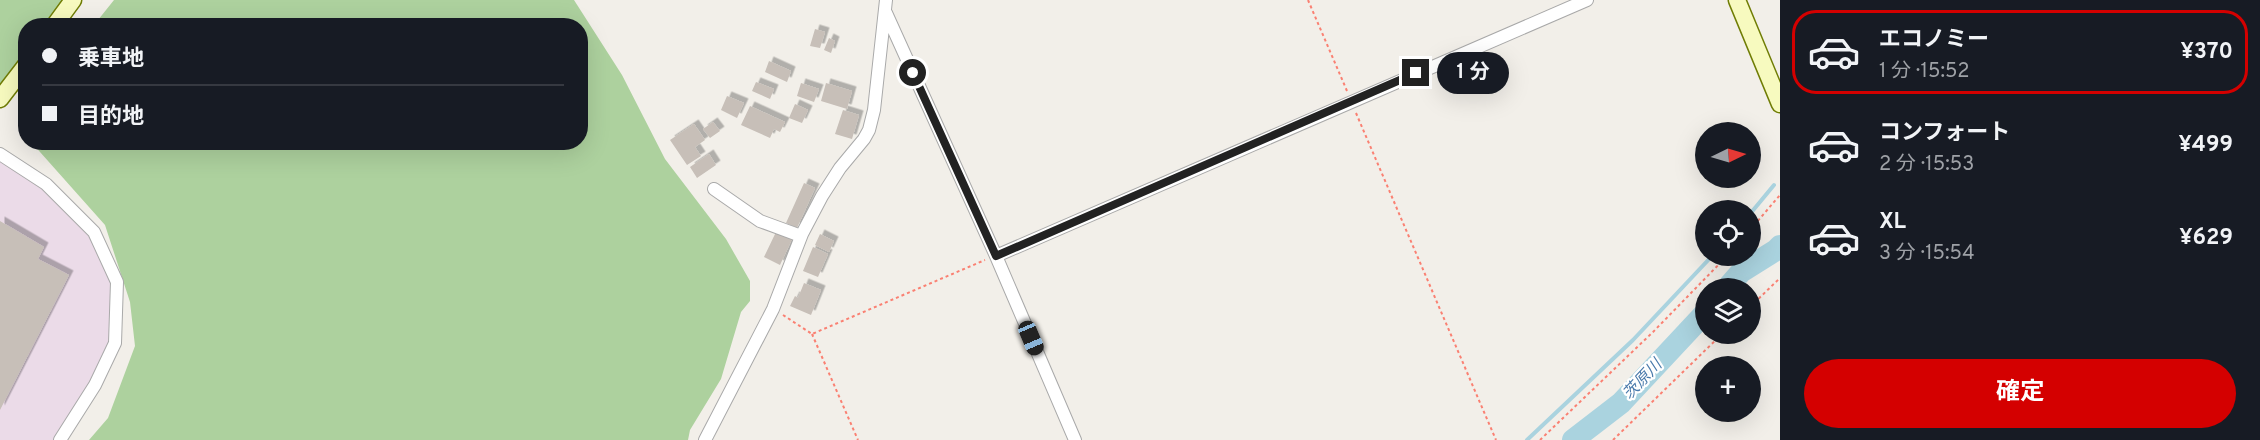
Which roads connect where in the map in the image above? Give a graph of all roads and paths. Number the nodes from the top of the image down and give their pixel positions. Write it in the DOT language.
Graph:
graph roads {
  1 [pos="73,0"];
  2 [pos="1308,0"];
  3 [pos="1587,0"];
  4 [pos="1737,0"];
  5 [pos="886,6"];
  6 [pos="60,18"];
  7 [pos="18,75"];
  8 [pos="0,99"];
  9 [pos="1351,101"];
  10 [pos="1780,104"];
  11 [pos="0,154"];
  12 [pos="714,189"];
  13 [pos="1780,195"];
  14 [pos="1761,217"];
  15 [pos="801,236"];
  16 [pos="996,256"];
  17 [pos="1717,266"];
  18 [pos="1780,278"];
  19 [pos="1761,296"];
  20 [pos="773,309"];
  21 [pos="812,334"];
  22 [pos="1713,344"];
  23 [pos="60,440"];
  24 [pos="705,440"];
  25 [pos="858,440"];
  26 [pos="1075,440"];
  27 [pos="1497,440"];
  28 [pos="1540,440"];
  29 [pos="1613,440"];
  1 -- 6 [label="street"];
  2 -- 9 [label="path"];
  3 -- 9 [label="street"];
  4 -- 10 [label="street"];
  5 -- 15 [label="street"];
  5 -- 16 [label="street"];
  7 -- 8 [label="street"];
  9 -- 16 [label="street"];
  9 -- 27 [label="path"];
  11 -- 23 [label="street"];
  12 -- 15 [label="street"];
  13 -- 14 [label="path"];
  15 -- 20 [label="street"];
  16 -- 21 [label="path"];
  16 -- 26 [label="street"];
  17 -- 28 [label="path"];
  18 -- 19 [label="path"];
  20 -- 21 [label="path"];
  20 -- 24 [label="street"];
  21 -- 25 [label="path"];
  22 -- 29 [label="path"];
}
